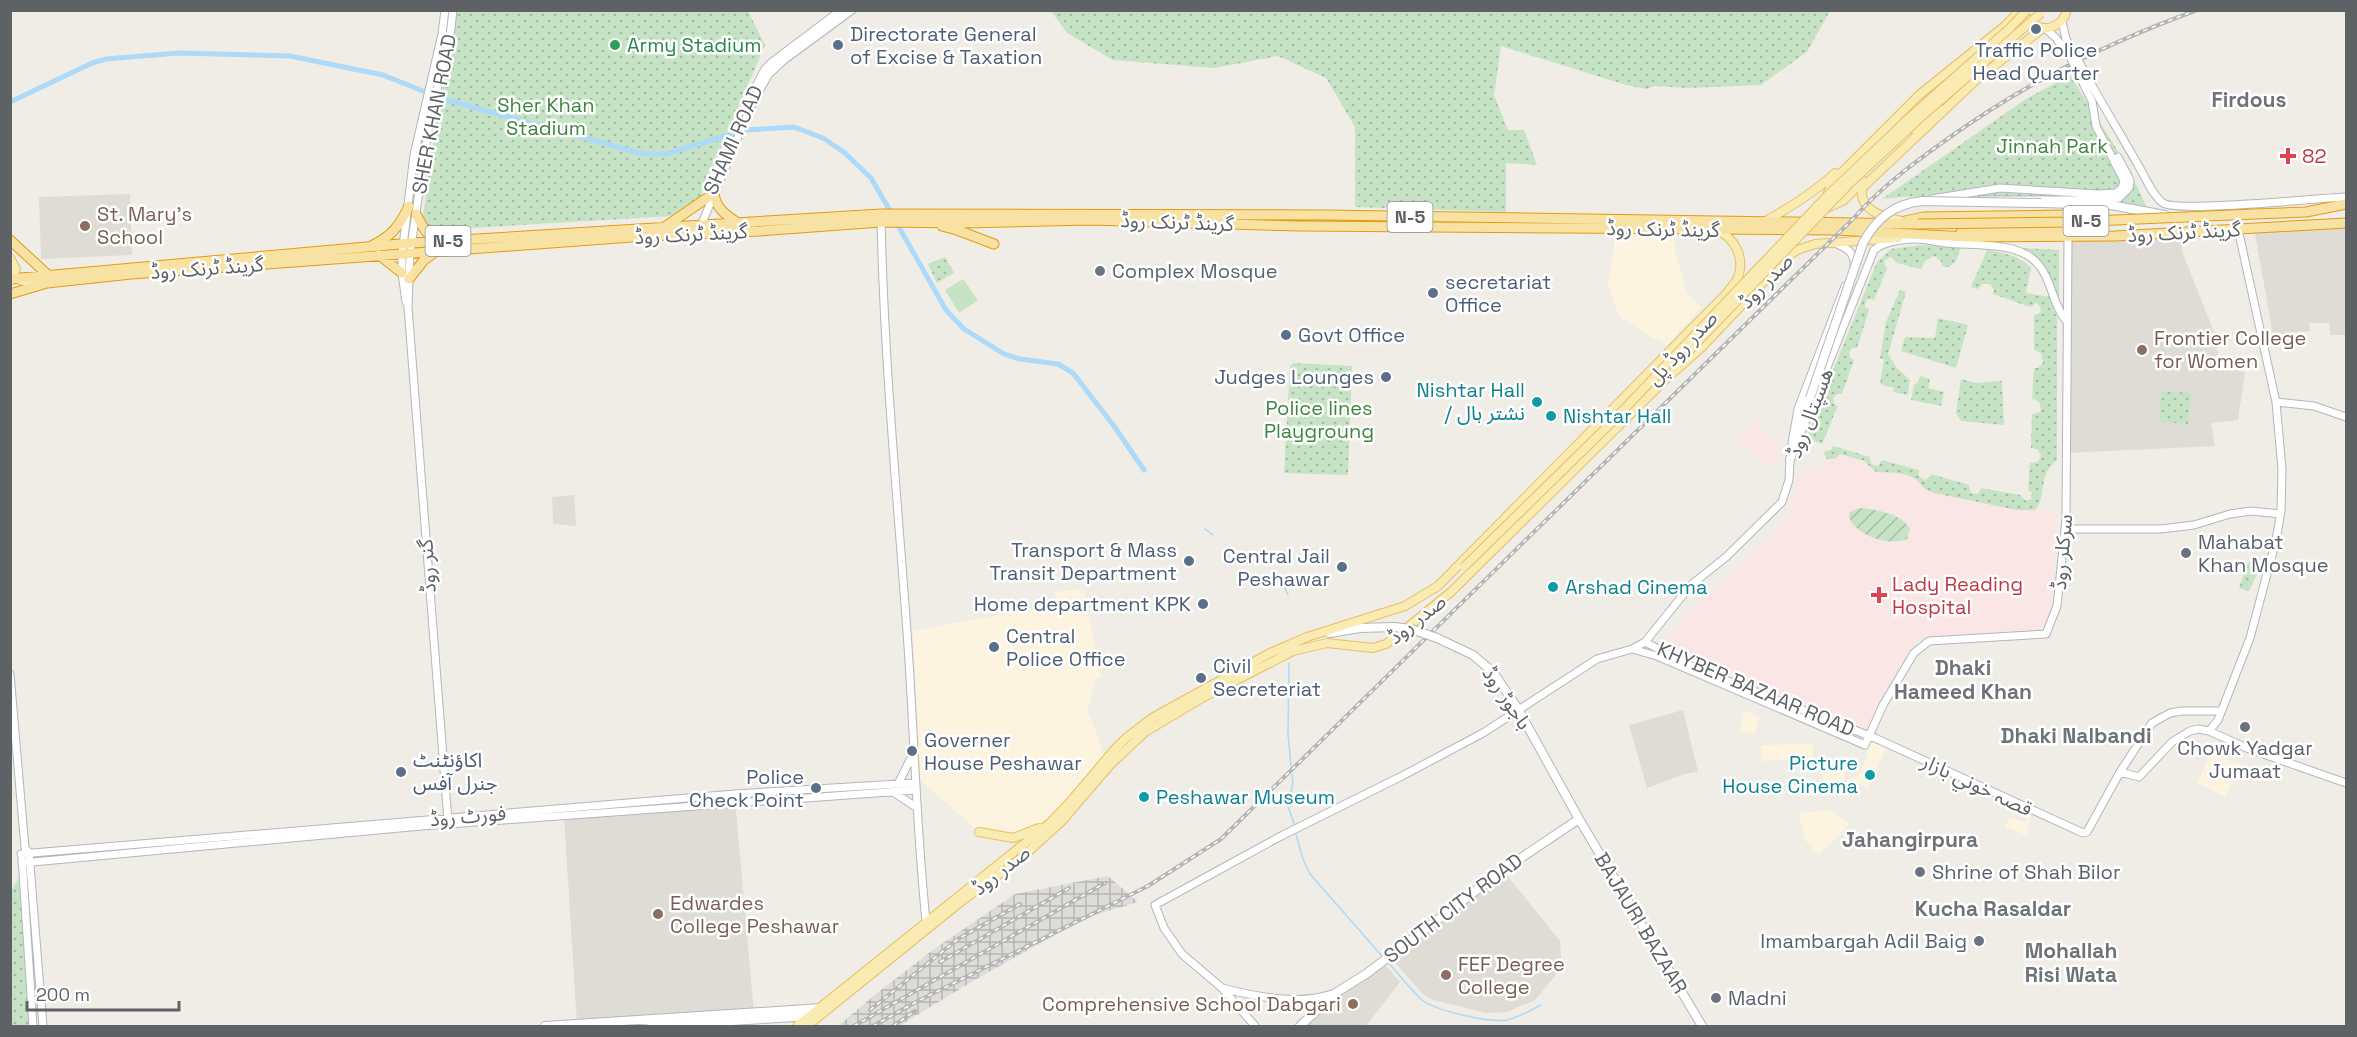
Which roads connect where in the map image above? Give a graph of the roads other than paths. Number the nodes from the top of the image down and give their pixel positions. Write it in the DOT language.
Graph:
graph roads {
  1 [pos="445,10"];
  2 [pos="453,10"];
  3 [pos="841,10"];
  4 [pos="852,10"];
  5 [pos="2021,10"];
  6 [pos="2027,10"];
  7 [pos="2042,11"];
  8 [pos="2067,14"];
  9 [pos="2044,29"];
  10 [pos="1984,42"];
  11 [pos="2072,56"];
  12 [pos="1965,57"];
  13 [pos="1996,63"];
  14 [pos="2080,70"];
  15 [pos="1977,79"];
  16 [pos="432,93"];
  17 [pos="2096,119"];
  18 [pos="740,125"];
  19 [pos="710,195"];
  20 [pos="1827,196"];
  21 [pos="2346,197"];
  22 [pos="1975,202"];
  23 [pos="2346,204"];
  24 [pos="409,206"];
  25 [pos="1825,209"];
  26 [pos="416,214"];
  27 [pos="885,218"];
  28 [pos="903,218"];
  29 [pos="1890,218"];
  30 [pos="2177,218"];
  31 [pos="922,222"];
  32 [pos="1764,222"];
  33 [pos="738,223"];
  34 [pos="1911,223"];
  35 [pos="2346,223"];
  36 [pos="1562,224"];
  37 [pos="664,228"];
  38 [pos="2238,229"];
  39 [pos="698,230"];
  40 [pos="1713,230"];
  41 [pos="1800,230"];
  42 [pos="1947,237"];
  43 [pos="2068,237"];
  44 [pos="1915,238"];
  45 [pos="10,240"];
  46 [pos="1835,243"];
  47 [pos="994,244"];
  48 [pos="1815,244"];
  49 [pos="435,247"];
  50 [pos="369,248"];
  51 [pos="406,249"];
  52 [pos="379,255"];
  53 [pos="10,258"];
  54 [pos="48,275"];
  55 [pos="405,276"];
  56 [pos="11,278"];
  57 [pos="38,286"];
  58 [pos="12,294"];
  59 [pos="2067,322"];
  60 [pos="1666,379"];
  61 [pos="2276,402"];
  62 [pos="2346,417"];
  63 [pos="1790,460"];
  64 [pos="2280,514"];
  65 [pos="2065,529"];
  66 [pos="1441,583"];
  67 [pos="1394,627"];
  68 [pos="1307,637"];
  69 [pos="1645,642"];
  70 [pos="1315,645"];
  71 [pos="1632,649"];
  72 [pos="10,674"];
  73 [pos="1755,695"];
  74 [pos="1518,710"];
  75 [pos="2221,711"];
  76 [pos="2209,731"];
  77 [pos="1868,735"];
  78 [pos="915,752"];
  79 [pos="2120,772"];
  80 [pos="2346,783"];
  81 [pos="898,784"];
  82 [pos="916,786"];
  83 [pos="891,791"];
  84 [pos="916,807"];
  85 [pos="1579,819"];
  86 [pos="448,821"];
  87 [pos="1050,823"];
  88 [pos="979,832"];
  89 [pos="25,852"];
  90 [pos="26,863"];
  91 [pos="926,921"];
  92 [pos="1222,988"];
  93 [pos="1337,992"];
  94 [pos="821,1012"];
  95 [pos="810,1016"];
  96 [pos="577,1025"];
  97 [pos="33,1026"];
  98 [pos="43,1026"];
  99 [pos="545,1026"];
  100 [pos="651,1026"];
  101 [pos="797,1026"];
  102 [pos="807,1026"];
  103 [pos="1255,1026"];
  104 [pos="1300,1026"];
  105 [pos="1702,1026"];
  1 -- 16 [label="street"];
  2 -- 16 [label="street, SHER KHAN ROAD"];
  3 -- 18 [label="street, SHAMI ROAD"];
  4 -- 18 [label="street"];
  5 -- 9 [label="main road"];
  5 -- 10 [label="main road"];
  6 -- 20 [label="main road, صدر روڈ پل, bridge"];
  7 -- 25 [label="main road, صدر روڈ پل, bridge"];
  8 -- 9 [label="main road"];
  8 -- 11 [label="street"];
  9 -- 11 [label="street"];
  9 -- 13 [label="main road"];
  10 -- 12 [label="main road"];
  10 -- 13 [label="main road"];
  11 -- 14 [label="street, bridge"];
  12 -- 20 [label="main road"];
  12 -- 32 [label="main road"];
  13 -- 15 [label="main road"];
  14 -- 17 [label="street"];
  14 -- 21 [label="street"];
  15 -- 25 [label="main road, bridge"];
  15 -- 29 [label="main road"];
  16 -- 24 [label="street"];
  16 -- 26 [label="street, SHER KHAN ROAD"];
  17 -- 22 [label="street, bridge"];
  17 -- 29 [label="street"];
  18 -- 19 [label="street, SHAMI ROAD"];
  19 -- 33 [label="highway"];
  19 -- 37 [label="highway"];
  19 -- 39 [label="street, SHAMI ROAD"];
  20 -- 66 [label="main road, صدر روڈ پل, bridge"];
  22 -- 30 [label="main road, bridge"];
  22 -- 63 [label="main road, bridge"];
  23 -- 30 [label="highway, گرینڈ ٹرنک روڈ / N-5, bridge"];
  24 -- 50 [label="highway"];
  24 -- 51 [label="street"];
  25 -- 60 [label="main road, صدر روڈ پل, bridge"];
  26 -- 49 [label="highway"];
  26 -- 51 [label="street, SHER KHAN ROAD"];
  27 -- 28 [label="highway, گرینڈ ٹرنک روڈ / N-5"];
  27 -- 33 [label="highway, گرینڈ ٹرنک روڈ / N-5"];
  27 -- 39 [label="highway, گرینڈ ٹرنک روڈ / N-5"];
  27 -- 78 [label="street"];
  28 -- 31 [label="highway, گرینڈ ٹرنک روڈ / N-5"];
  28 -- 36 [label="highway, گرینڈ ٹرنک روڈ / N-5"];
  29 -- 34 [label="main road"];
  30 -- 34 [label="highway, گرینڈ ٹرنک روڈ / N-5, bridge"];
  31 -- 36 [label="highway, گرینڈ ٹرنک روڈ / N-5"];
  31 -- 47 [label="highway"];
  32 -- 34 [label="highway, گرینڈ ٹرنک روڈ / N-5"];
  32 -- 36 [label="highway, گرینڈ ٹرنک روڈ / N-5"];
  33 -- 39 [label="highway, گرینڈ ٹرنک روڈ / N-5"];
  34 -- 42 [label="highway"];
  35 -- 38 [label="highway, گرینڈ ٹرنک روڈ / N-5"];
  36 -- 40 [label="highway, گرینڈ ٹرنک روڈ / N-5"];
  37 -- 39 [label="highway, گرینڈ ٹرنک روڈ / N-5"];
  37 -- 49 [label="highway, گرینڈ ٹرنک روڈ / N-5"];
  38 -- 43 [label="highway, گرینڈ ٹرنک روڈ / N-5"];
  38 -- 61 [label="street"];
  39 -- 49 [label="highway, گرینڈ ٹرنک روڈ / N-5"];
  40 -- 41 [label="highway, گرینڈ ٹرنک روڈ / N-5"];
  40 -- 66 [label="main road, صدر روڈ"];
  41 -- 42 [label="highway, گرینڈ ٹرنک روڈ / N-5"];
  41 -- 48 [label="main road"];
  42 -- 43 [label="highway, گرینڈ ٹرنک روڈ / N-5"];
  42 -- 44 [label="main road, صدر روڈ"];
  43 -- 59 [label="street, سرکلر روڈ"];
  44 -- 46 [label="main road, صدر روڈ"];
  44 -- 59 [label="street"];
  44 -- 63 [label="street, ھسپتال روڈ"];
  45 -- 54 [label="highway"];
  46 -- 48 [label="main road, صدر روڈ"];
  46 -- 63 [label="street"];
  48 -- 60 [label="main road, صدر روڈ"];
  49 -- 51 [label="highway, گرینڈ ٹرنک روڈ / N-5"];
  49 -- 55 [label="highway"];
  50 -- 51 [label="highway, گرینڈ ٹرنک روڈ / N-5"];
  50 -- 54 [label="highway, گرینڈ ٹرنک روڈ / N-5"];
  51 -- 52 [label="highway, گرینڈ ٹرنک روڈ / N-5"];
  51 -- 55 [label="street, گنر روڈ"];
  52 -- 55 [label="highway"];
  52 -- 57 [label="highway, گرینڈ ٹرنک روڈ / N-5"];
  53 -- 56 [label="main road"];
  54 -- 56 [label="highway, گرینڈ ٹرنک روڈ / N-5"];
  55 -- 86 [label="street, گنر روڈ"];
  56 -- 57 [label="main road"];
  57 -- 58 [label="highway, گرینڈ ٹرنک روڈ / N-5"];
  59 -- 65 [label="street, سرکلر روڈ"];
  60 -- 70 [label="main road, صدر روڈ"];
  61 -- 62 [label="street"];
  61 -- 64 [label="street"];
  63 -- 69 [label="street, ھسپتال روڈ"];
  64 -- 65 [label="street"];
  64 -- 75 [label="street"];
  65 -- 77 [label="street, سرکلر روڈ"];
  66 -- 68 [label="main road, صدر روڈ"];
  67 -- 68 [label="main road, باجوڑ روڈ"];
  67 -- 70 [label="main road, باجوڑ روڈ"];
  67 -- 74 [label="main road, باجوڑ روڈ, bridge"];
  68 -- 87 [label="main road, صدر روڈ"];
  69 -- 71 [label="street, KHYBER BAZAAR ROAD"];
  69 -- 73 [label="street, KHYBER BAZAAR ROAD"];
  70 -- 94 [label="main road, صدر روڈ"];
  71 -- 73 [label="street"];
  71 -- 74 [label="street, KHYBER BAZAAR ROAD"];
  72 -- 89 [label="street"];
  73 -- 77 [label="street, KHYBER BAZAAR ROAD"];
  73 -- 77 [label="street"];
  74 -- 85 [label="main road, باجوڑ روڈ"];
  74 -- 92 [label="street, KHYBER BAZAAR ROAD"];
  75 -- 76 [label="street"];
  75 -- 79 [label="street"];
  76 -- 79 [label="street"];
  76 -- 80 [label="street"];
  77 -- 79 [label="street, قصہ خوني بازار"];
  78 -- 81 [label="street"];
  78 -- 82 [label="street"];
  81 -- 82 [label="street, فورٹ روڈ"];
  81 -- 86 [label="street, فورٹ روڈ"];
  82 -- 83 [label="street, فورٹ روڈ"];
  82 -- 84 [label="street"];
  83 -- 84 [label="street"];
  83 -- 86 [label="street, فورٹ روڈ"];
  84 -- 91 [label="street"];
  85 -- 93 [label="main road, SOUTH CITY ROAD"];
  85 -- 105 [label="main road, BAJAURI BAZAAR"];
  86 -- 89 [label="street, فورٹ روڈ"];
  86 -- 90 [label="street, فورٹ روڈ"];
  87 -- 88 [label="main road"];
  87 -- 91 [label="main road, صدر روڈ"];
  89 -- 90 [label="street"];
  90 -- 97 [label="street"];
  90 -- 98 [label="street"];
  91 -- 94 [label="main road, صدر روڈ"];
  92 -- 93 [label="street, SOUTH CITY ROAD"];
  92 -- 103 [label="street"];
  93 -- 104 [label="main road"];
  94 -- 95 [label="main road, صدر روڈ"];
  94 -- 96 [label="main road"];
  94 -- 102 [label="main road, صدر روڈ"];
  95 -- 100 [label="main road"];
  95 -- 101 [label="main road, صدر روڈ"];
  96 -- 99 [label="main road"];
}
